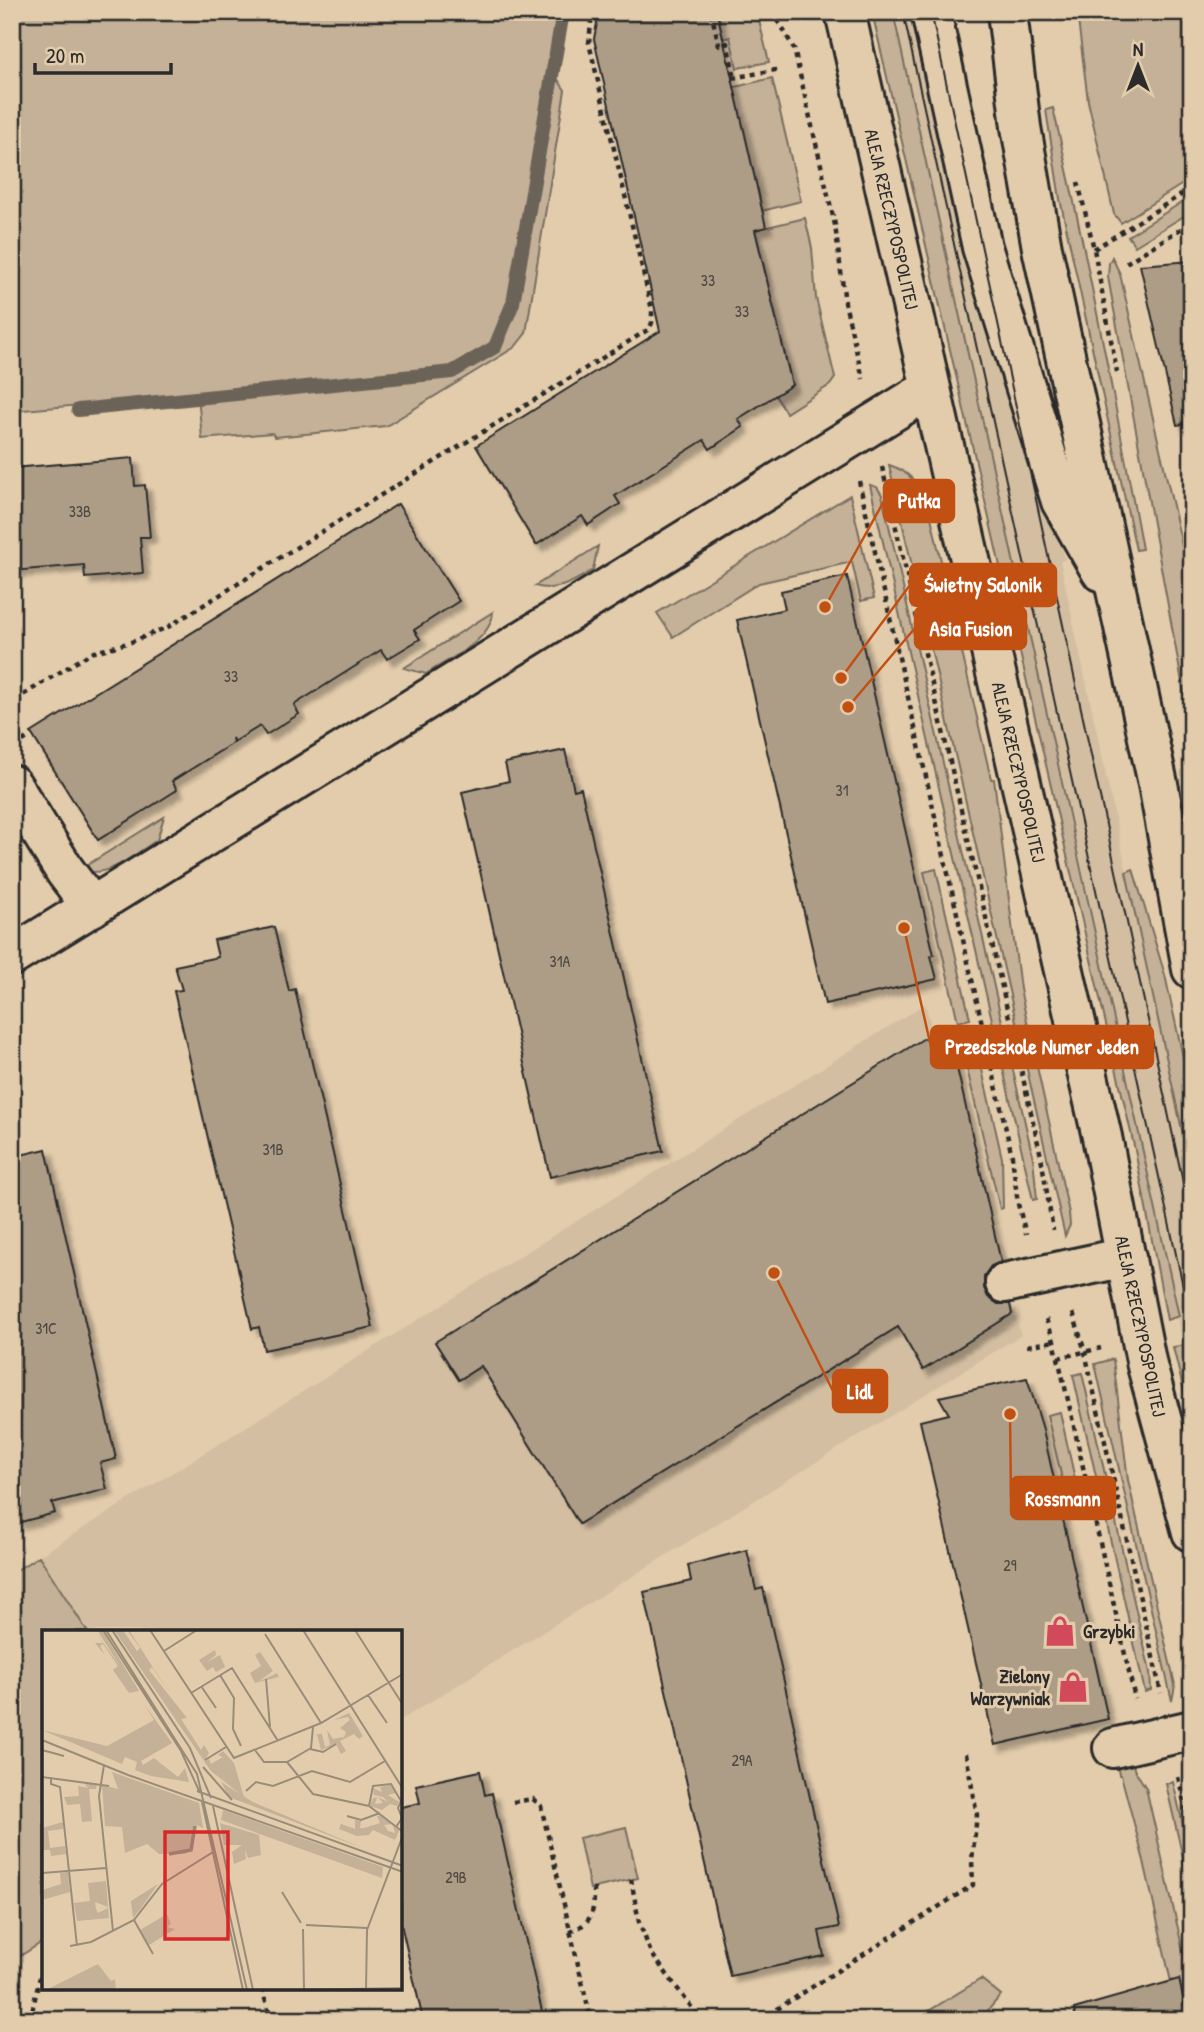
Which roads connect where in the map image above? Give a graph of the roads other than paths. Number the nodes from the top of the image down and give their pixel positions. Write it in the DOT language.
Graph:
graph roads {
  1 [pos="845,12"];
  2 [pos="931,12"];
  3 [pos="1007,12"];
  4 [pos="931,388"];
  5 [pos="1119,604"];
  6 [pos="12,785"];
  7 [pos="92,907"];
  8 [pos="12,956"];
  9 [pos="1192,969"];
  10 [pos="1126,1257"];
  11 [pos="1005,1283"];
  12 [pos="1192,1532"];
  13 [pos="1192,1730"];
  14 [pos="1113,1748"];
  1 -- 4 [label="street, ALEJA RZECZYPOSPOLITEJ"];
  2 -- 5 [label="street"];
  3 -- 5 [label="street"];
  4 -- 7 [label="street"];
  4 -- 10 [label="street, ALEJA RZECZYPOSPOLITEJ"];
  5 -- 9 [label="street"];
  6 -- 7 [label="street"];
  7 -- 8 [label="street"];
  10 -- 11 [label="street"];
  10 -- 12 [label="street, ALEJA RZECZYPOSPOLITEJ"];
  13 -- 14 [label="street"];
}
